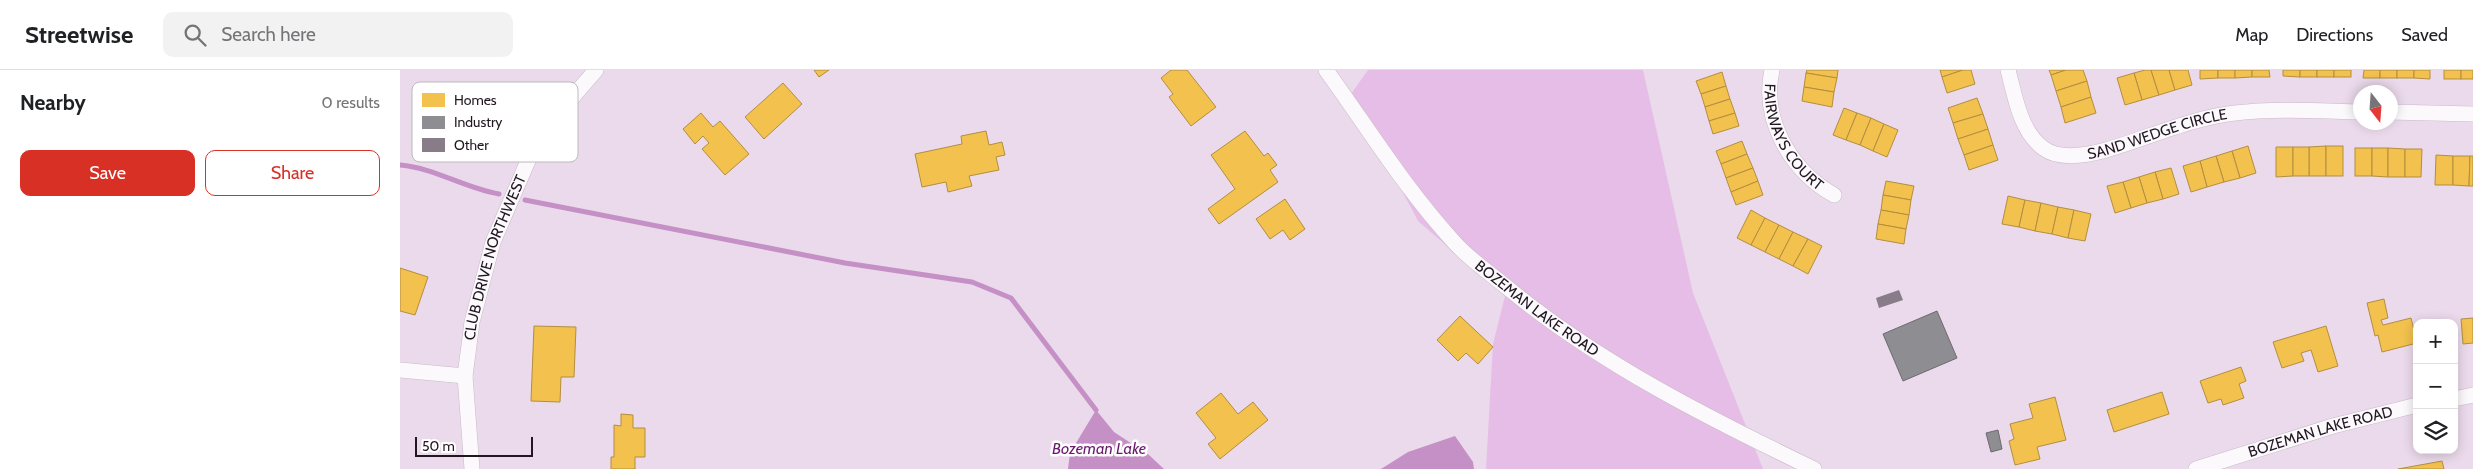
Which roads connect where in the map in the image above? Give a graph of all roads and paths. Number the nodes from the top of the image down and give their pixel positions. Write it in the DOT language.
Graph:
graph roads {
  1 [pos="596,70"];
  2 [pos="1326,70"];
  3 [pos="1772,70"];
  4 [pos="2008,70"];
  5 [pos="578,91"];
  6 [pos="2353,112"];
  7 [pos="2398,112"];
  8 [pos="2473,114"];
  9 [pos="527,162"];
  10 [pos="1834,195"];
  11 [pos="400,370"];
  12 [pos="465,376"];
  13 [pos="2473,395"];
  14 [pos="2458,397"];
  15 [pos="2413,406"];
  16 [pos="472,469"];
  17 [pos="1814,469"];
  18 [pos="2196,469"];
  1 -- 5 [label="street, CLUB DRIVE NORTHWEST"];
  2 -- 17 [label="street, BOZEMAN LAKE ROAD"];
  3 -- 10 [label="street, FAIRWAYS COURT"];
  4 -- 6 [label="street, SAND WEDGE CIRCLE"];
  7 -- 8 [label="street"];
  9 -- 12 [label="street, CLUB DRIVE NORTHWEST"];
  11 -- 12 [label="street"];
  12 -- 16 [label="street, CLUB DRIVE NORTHWEST"];
  13 -- 14 [label="street"];
  15 -- 18 [label="street, BOZEMAN LAKE ROAD"];
}
